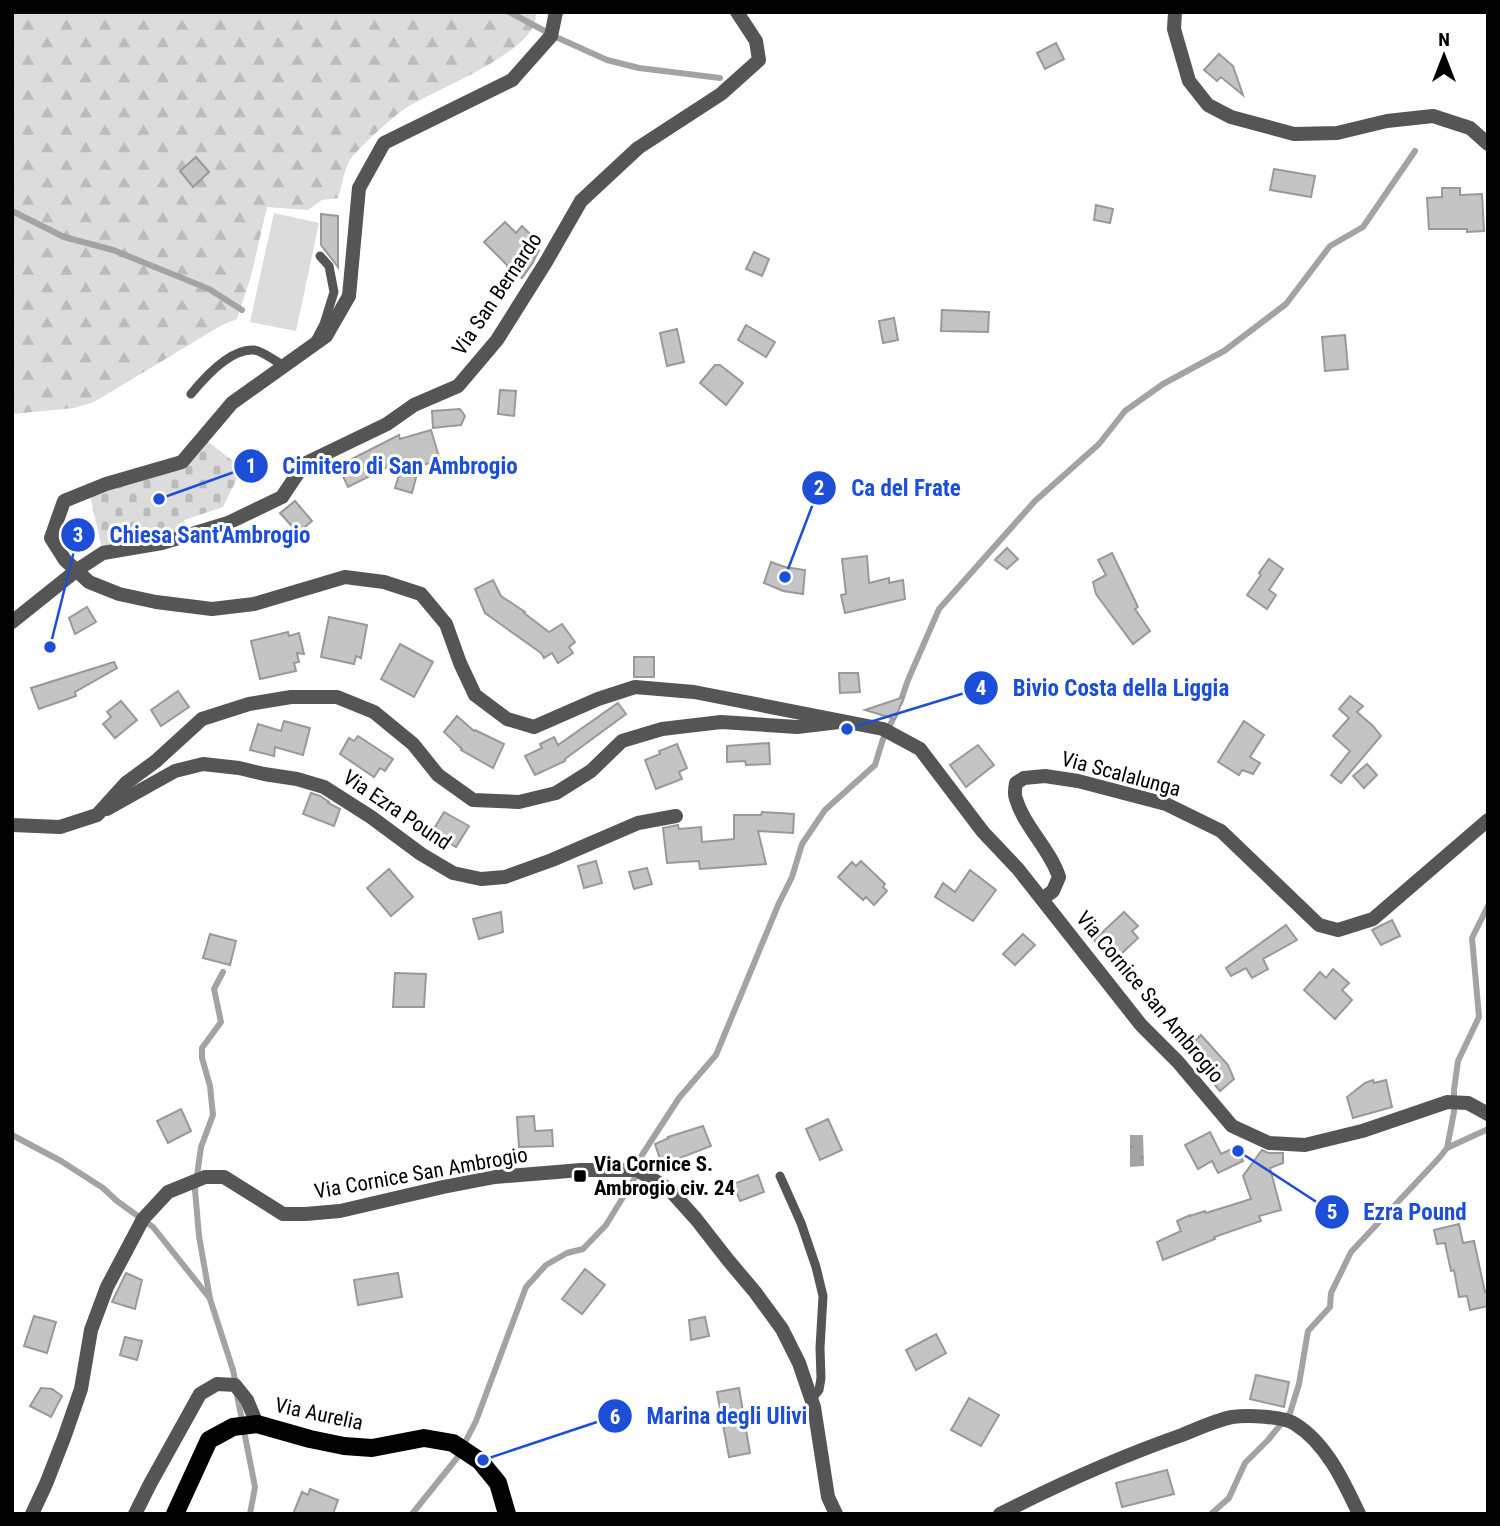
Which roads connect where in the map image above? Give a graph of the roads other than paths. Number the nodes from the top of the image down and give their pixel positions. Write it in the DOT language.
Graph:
graph roads {
  1 [pos="556,12"];
  2 [pos="737,12"];
  3 [pos="1175,12"];
  4 [pos="1488,144"];
  5 [pos="320,256"];
  6 [pos="313,345"];
  7 [pos="284,366"];
  8 [pos="191,394"];
  9 [pos="77,570"];
  10 [pos="12,622"];
  11 [pos="844,722"];
  12 [pos="97,815"];
  13 [pos="676,816"];
  14 [pos="1488,820"];
  15 [pos="12,825"];
  16 [pos="1042,899"];
  17 [pos="1488,1114"];
  18 [pos="780,1175"];
  19 [pos="811,1400"];
  20 [pos="257,1424"];
  21 [pos="32,1514"];
  22 [pos="135,1514"];
  23 [pos="175,1514"];
  24 [pos="507,1514"];
  25 [pos="836,1514"];
  26 [pos="1000,1514"];
  27 [pos="1359,1514"];
  1 -- 6 [label="street, Via Cornice San Ambrogio"];
  2 -- 9 [label="street, Via San Bernardo"];
  3 -- 4 [label="street"];
  5 -- 6 [label="lane"];
  6 -- 7 [label="street, Via Cornice San Ambrogio"];
  7 -- 8 [label="lane"];
  7 -- 9 [label="street, Via Cornice San Ambrogio"];
  9 -- 10 [label="street"];
  9 -- 11 [label="street, Via Cornice San Ambrogio"];
  11 -- 12 [label="street, Via Cornice San Ambrogio"];
  11 -- 16 [label="street, Via Cornice San Ambrogio"];
  12 -- 13 [label="street, Via Ezra Pound"];
  12 -- 15 [label="street, Via Cornice San Ambrogio"];
  14 -- 16 [label="street, Via Scalalunga"];
  16 -- 17 [label="street, Via Cornice San Ambrogio"];
  18 -- 19 [label="lane"];
  19 -- 21 [label="street, Via Cornice San Ambrogio"];
  19 -- 25 [label="street, Via Cornice San Ambrogio"];
  20 -- 22 [label="street"];
  20 -- 23 [label="main road, Via Aurelia"];
  20 -- 24 [label="main road, Via Aurelia"];
  26 -- 27 [label="street"];
}
